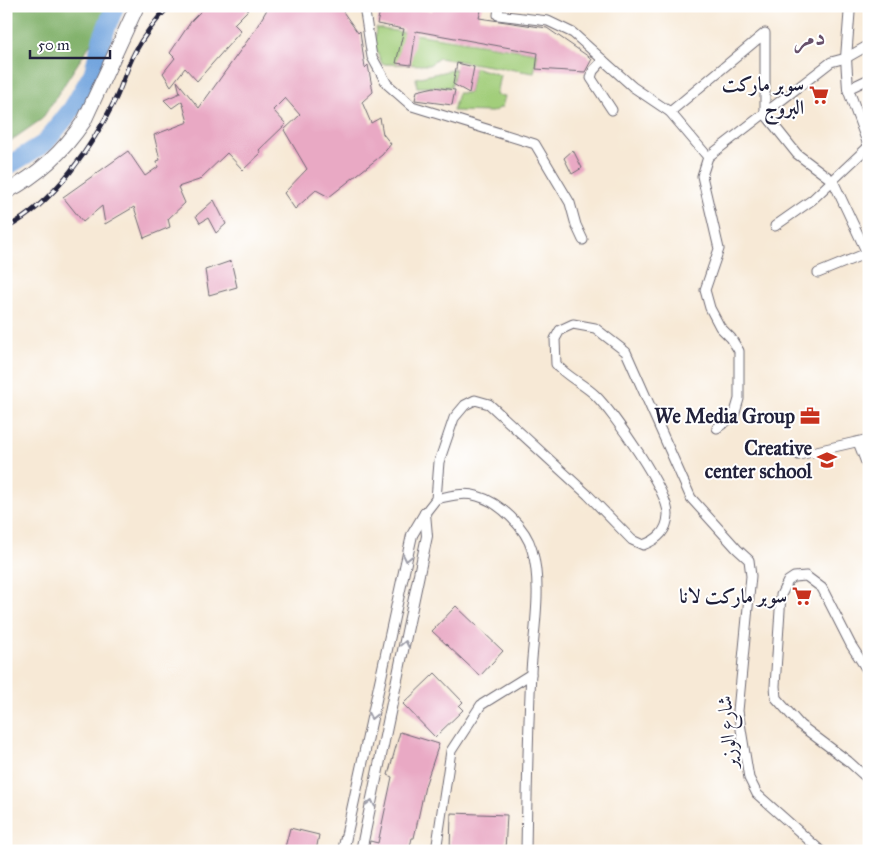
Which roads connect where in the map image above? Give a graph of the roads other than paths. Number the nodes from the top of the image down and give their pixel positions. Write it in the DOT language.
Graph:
graph roads {
  1 [pos="136,6"];
  2 [pos="364,6"];
  3 [pos="499,6"];
  4 [pos="850,6"];
  5 [pos="869,45"];
  6 [pos="846,58"];
  7 [pos="603,60"];
  8 [pos="869,79"];
  9 [pos="848,89"];
  10 [pos="612,110"];
  11 [pos="670,112"];
  12 [pos="766,114"];
  13 [pos="865,126"];
  14 [pos="869,146"];
  15 [pos="708,157"];
  16 [pos="832,181"];
  17 [pos="6,192"];
  18 [pos="775,226"];
  19 [pos="583,240"];
  20 [pos="818,273"];
  21 [pos="717,428"];
  22 [pos="869,439"];
  23 [pos="858,442"];
  24 [pos="800,455"];
  25 [pos="869,470"];
  26 [pos="436,499"];
  27 [pos="425,513"];
  28 [pos="869,673"];
  29 [pos="531,674"];
  30 [pos="869,780"];
  31 [pos="343,851"];
  32 [pos="361,851"];
  33 [pos="436,851"];
  34 [pos="526,851"];
  35 [pos="821,851"];
  1 -- 17 [label="main road"];
  2 -- 19 [label="street"];
  3 -- 7 [label="street"];
  4 -- 6 [label="street"];
  5 -- 6 [label="street"];
  6 -- 9 [label="street"];
  6 -- 12 [label="street"];
  7 -- 10 [label="street"];
  7 -- 11 [label="street"];
  8 -- 9 [label="street"];
  9 -- 13 [label="street"];
  11 -- 12 [label="street"];
  11 -- 15 [label="street"];
  12 -- 15 [label="street"];
  12 -- 16 [label="street"];
  13 -- 14 [label="street"];
  14 -- 16 [label="street"];
  15 -- 21 [label="street"];
  16 -- 18 [label="street"];
  16 -- 20 [label="street"];
  22 -- 23 [label="street"];
  23 -- 24 [label="street"];
  23 -- 25 [label="street"];
  26 -- 27 [label="street"];
  26 -- 29 [label="street"];
  26 -- 35 [label="street, شارع الوزير"];
  27 -- 31 [label="street, one-way"];
  32 -- 27 [label="street, one-way"];
  28 -- 30 [label="street"];
  29 -- 33 [label="street"];
  29 -- 34 [label="street"];
}
